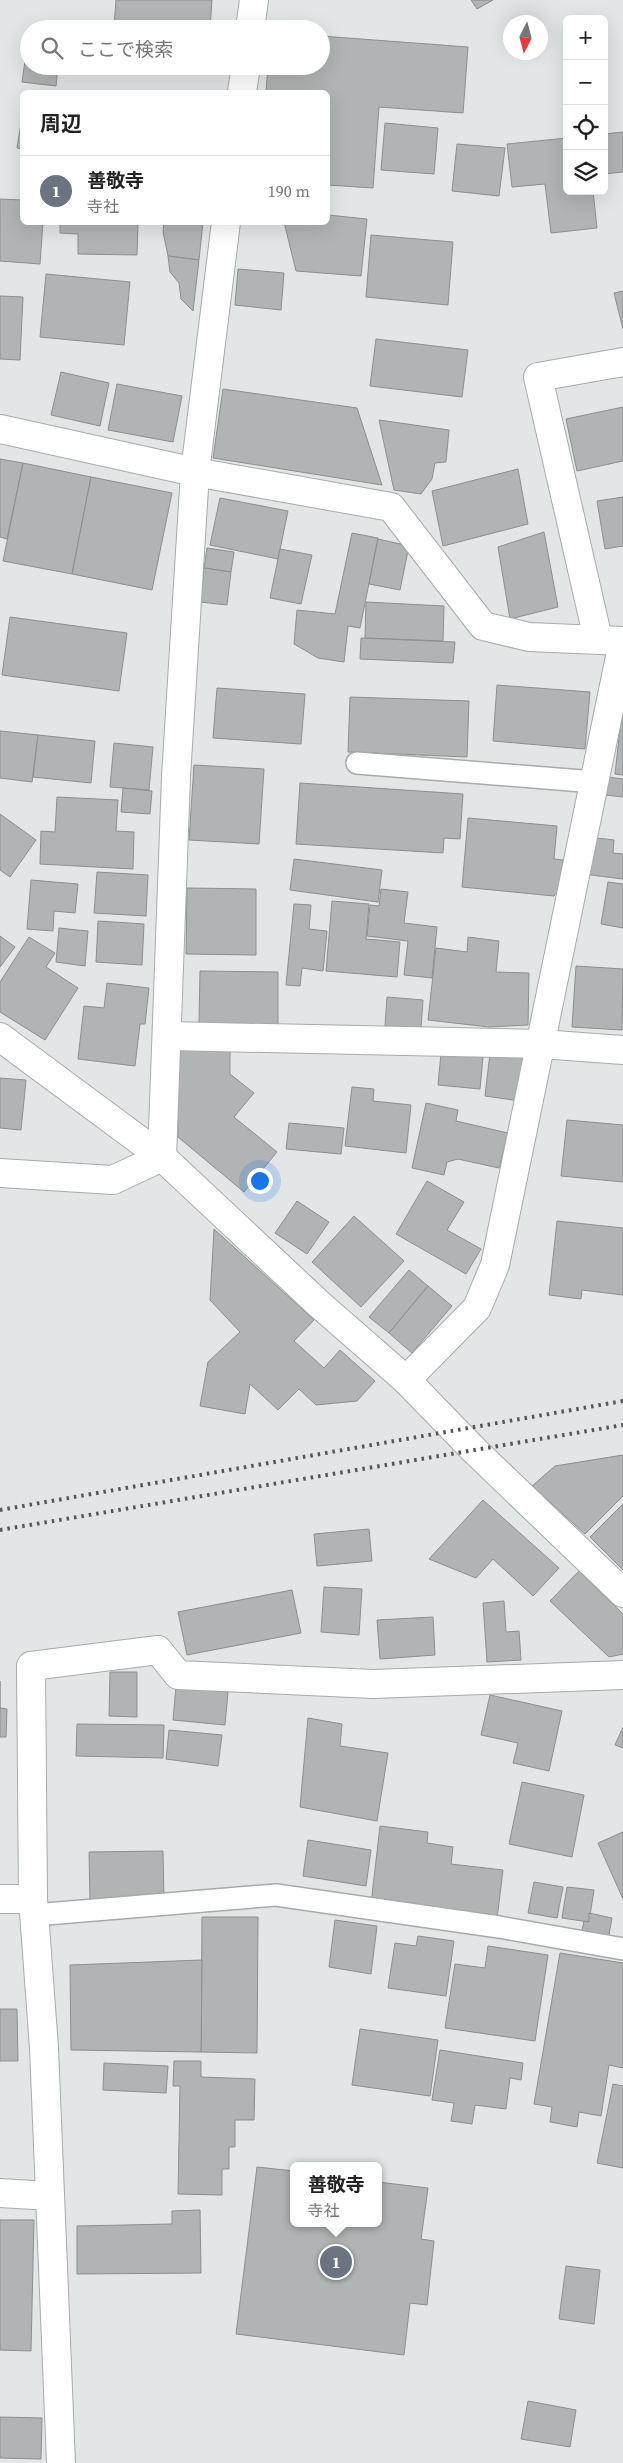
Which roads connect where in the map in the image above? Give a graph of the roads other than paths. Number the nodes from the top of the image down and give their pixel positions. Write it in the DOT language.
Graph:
graph roads {
  1 [pos="254,0"];
  2 [pos="251,20"];
  3 [pos="245,75"];
  4 [pos="242,90"];
  5 [pos="226,225"];
  6 [pos="623,362"];
  7 [pos="0,429"];
  8 [pos="196,472"];
  9 [pos="615,640"];
  10 [pos="357,763"];
  11 [pos="594,782"];
  12 [pos="168,1036"];
  13 [pos="0,1038"];
  14 [pos="541,1044"];
  15 [pos="623,1050"];
  16 [pos="162,1157"];
  17 [pos="0,1174"];
  18 [pos="406,1380"];
  19 [pos="623,1593"];
  20 [pos="623,1675"];
  21 [pos="0,1899"];
  22 [pos="34,1907"];
  23 [pos="623,1949"];
  24 [pos="0,2193"];
  25 [pos="50,2196"];
  26 [pos="61,2463"];
  1 -- 2 [label="street"];
  3 -- 4 [label="street"];
  5 -- 8 [label="street"];
  6 -- 9 [label="street"];
  7 -- 8 [label="street"];
  8 -- 9 [label="street"];
  8 -- 12 [label="street"];
  9 -- 11 [label="street"];
  10 -- 11 [label="lane"];
  11 -- 14 [label="street"];
  12 -- 14 [label="street"];
  12 -- 16 [label="street"];
  13 -- 16 [label="street"];
  14 -- 15 [label="street"];
  14 -- 18 [label="street"];
  16 -- 17 [label="street"];
  16 -- 18 [label="street"];
  18 -- 19 [label="street"];
  20 -- 22 [label="street"];
  21 -- 22 [label="street"];
  22 -- 23 [label="lane"];
  22 -- 25 [label="street"];
  24 -- 25 [label="street"];
  25 -- 26 [label="street"];
}
